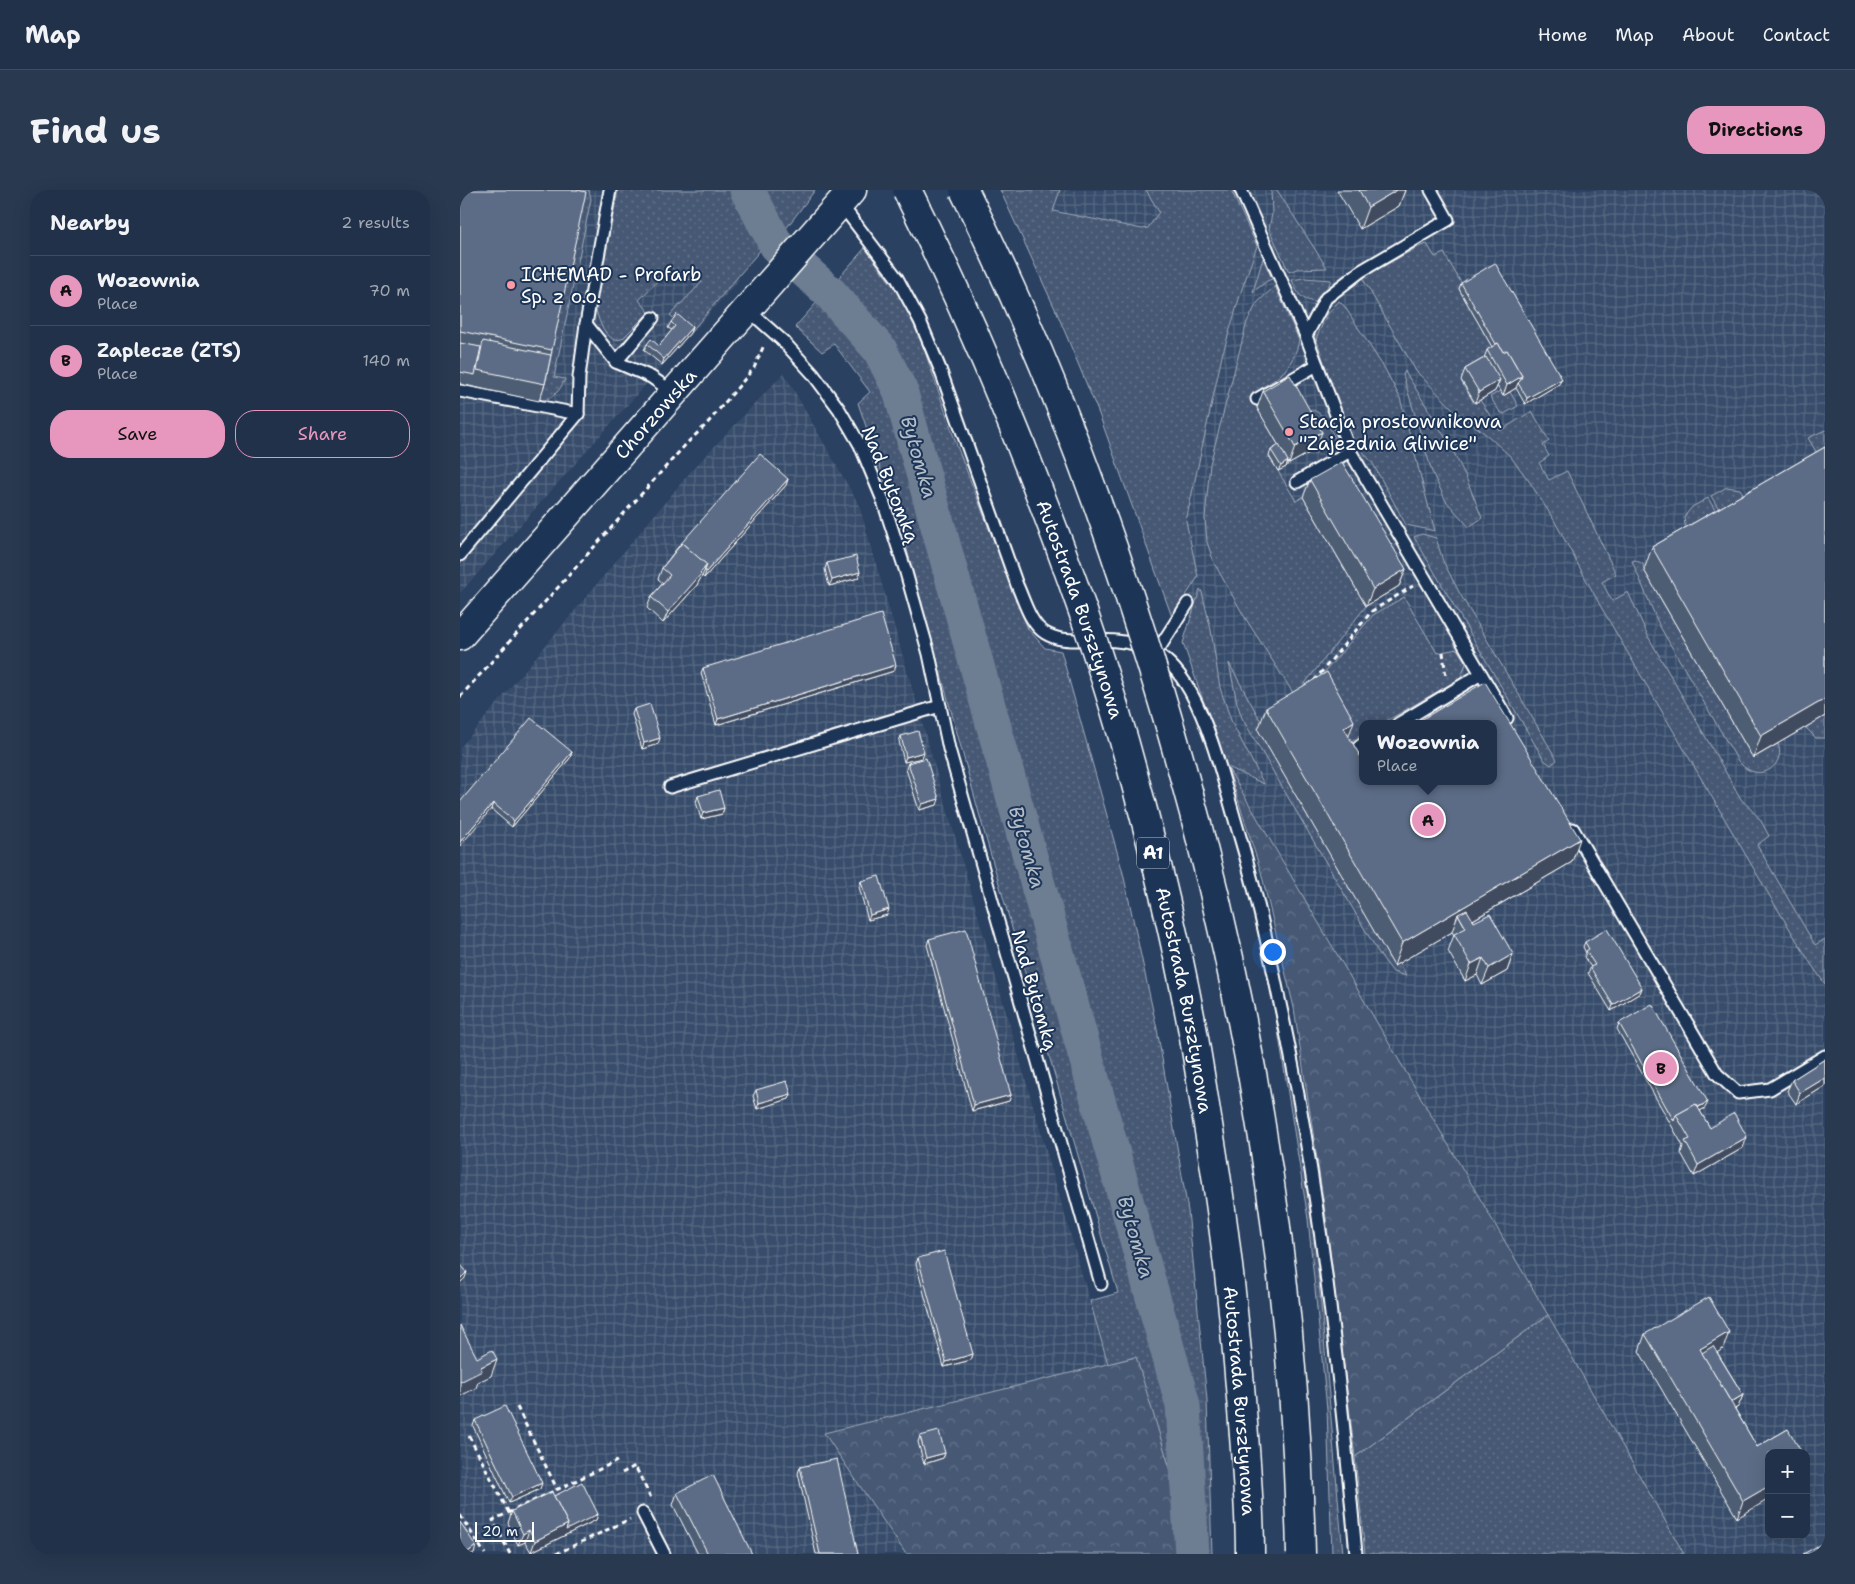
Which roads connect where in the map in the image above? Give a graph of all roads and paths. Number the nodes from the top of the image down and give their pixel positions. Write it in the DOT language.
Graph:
graph roads {
  1 [pos="610,190"];
  2 [pos="907,190"];
  3 [pos="964,190"];
  4 [pos="1241,190"];
  5 [pos="1431,190"];
  6 [pos="840,203"];
  7 [pos="755,301"];
  8 [pos="653,318"];
  9 [pos="586,324"];
  10 [pos="770,330"];
  11 [pos="1306,336"];
  12 [pos="616,362"];
  13 [pos="1317,365"];
  14 [pos="460,391"];
  15 [pos="674,393"];
  16 [pos="1257,399"];
  17 [pos="578,414"];
  18 [pos="1350,451"];
  19 [pos="1297,482"];
  20 [pos="460,555"];
  21 [pos="1425,578"];
  22 [pos="1188,603"];
  23 [pos="460,636"];
  24 [pos="1442,652"];
  25 [pos="1156,654"];
  26 [pos="1481,674"];
  27 [pos="1448,686"];
  28 [pos="1309,687"];
  29 [pos="460,698"];
  30 [pos="940,706"];
  31 [pos="1405,720"];
  32 [pos="1511,725"];
  33 [pos="670,787"];
  34 [pos="1567,819"];
  35 [pos="1825,1056"];
  36 [pos="1100,1284"];
  37 [pos="517,1407"];
  38 [pos="469,1436"];
  39 [pos="617,1461"];
  40 [pos="622,1472"];
  41 [pos="557,1489"];
  42 [pos="509,1513"];
  43 [pos="643,1513"];
  44 [pos="460,1515"];
  45 [pos="485,1554"];
  46 [pos="510,1554"];
  47 [pos="556,1554"];
  48 [pos="664,1554"];
  49 [pos="1250,1554"];
  50 [pos="1301,1554"];
  51 [pos="1356,1554"];
  1 -- 9 [label="lane"];
  2 -- 49 [label="main road, Autostrada Bursztynowa / A1, bridge"];
  3 -- 50 [label="main road, bridge"];
  4 -- 11 [label="lane"];
  5 -- 11 [label="lane"];
  6 -- 7 [label="main road, Chorzowska"];
  6 -- 25 [label="lane"];
  7 -- 10 [label="lane, Nad Bytomką"];
  7 -- 15 [label="main road, Chorzowska"];
  8 -- 12 [label="lane"];
  9 -- 12 [label="lane"];
  9 -- 17 [label="lane"];
  10 -- 29 [label="path"];
  10 -- 30 [label="lane, Nad Bytomką"];
  11 -- 13 [label="lane"];
  12 -- 15 [label="lane"];
  13 -- 16 [label="lane"];
  13 -- 18 [label="lane"];
  14 -- 17 [label="lane"];
  15 -- 23 [label="main road, Chorzowska"];
  17 -- 20 [label="lane"];
  18 -- 19 [label="lane"];
  18 -- 21 [label="lane"];
  21 -- 26 [label="lane"];
  21 -- 28 [label="path"];
  22 -- 25 [label="lane"];
  24 -- 27 [label="path"];
  25 -- 51 [label="lane"];
  26 -- 31 [label="lane"];
  26 -- 32 [label="lane"];
  30 -- 33 [label="lane"];
  30 -- 36 [label="lane, Nad Bytomką"];
  34 -- 35 [label="lane"];
  37 -- 41 [label="path"];
  38 -- 42 [label="path"];
  39 -- 41 [label="path"];
  40 -- 43 [label="path"];
  41 -- 42 [label="path"];
  42 -- 46 [label="path"];
  43 -- 47 [label="path"];
  43 -- 48 [label="lane"];
  44 -- 45 [label="path"];
}
